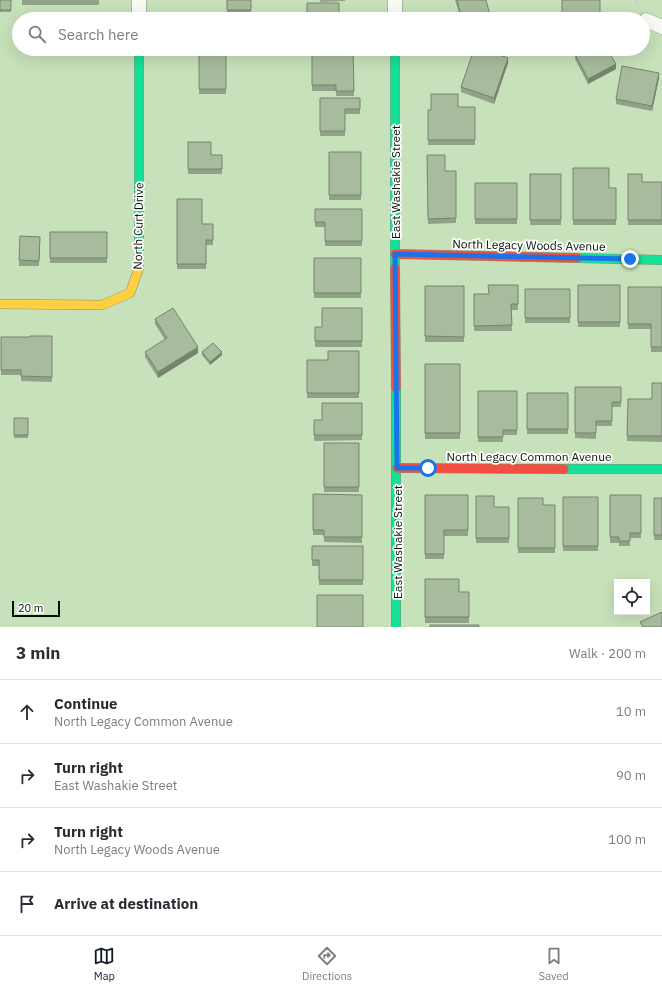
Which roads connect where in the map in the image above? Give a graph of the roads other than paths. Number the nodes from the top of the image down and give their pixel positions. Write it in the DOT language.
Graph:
graph roads {
  1 [pos="139,0"];
  2 [pos="395,0"];
  3 [pos="139,12"];
  4 [pos="395,12"];
  5 [pos="650,22"];
  6 [pos="662,27"];
  7 [pos="139,56"];
  8 [pos="395,56"];
  9 [pos="395,254"];
  10 [pos="662,260"];
  11 [pos="0,304"];
  12 [pos="397,468"];
  13 [pos="662,469"];
  14 [pos="396,627"];
  1 -- 3 [label="street"];
  2 -- 4 [label="street"];
  5 -- 6 [label="street"];
  7 -- 11 [label="street, North Curt Drive"];
  8 -- 9 [label="street, East Washakie Street"];
  9 -- 10 [label="street, North Legacy Woods Avenue"];
  9 -- 12 [label="street, East Washakie Street"];
  12 -- 13 [label="street, North Legacy Common Avenue"];
  12 -- 14 [label="street, East Washakie Street"];
}
